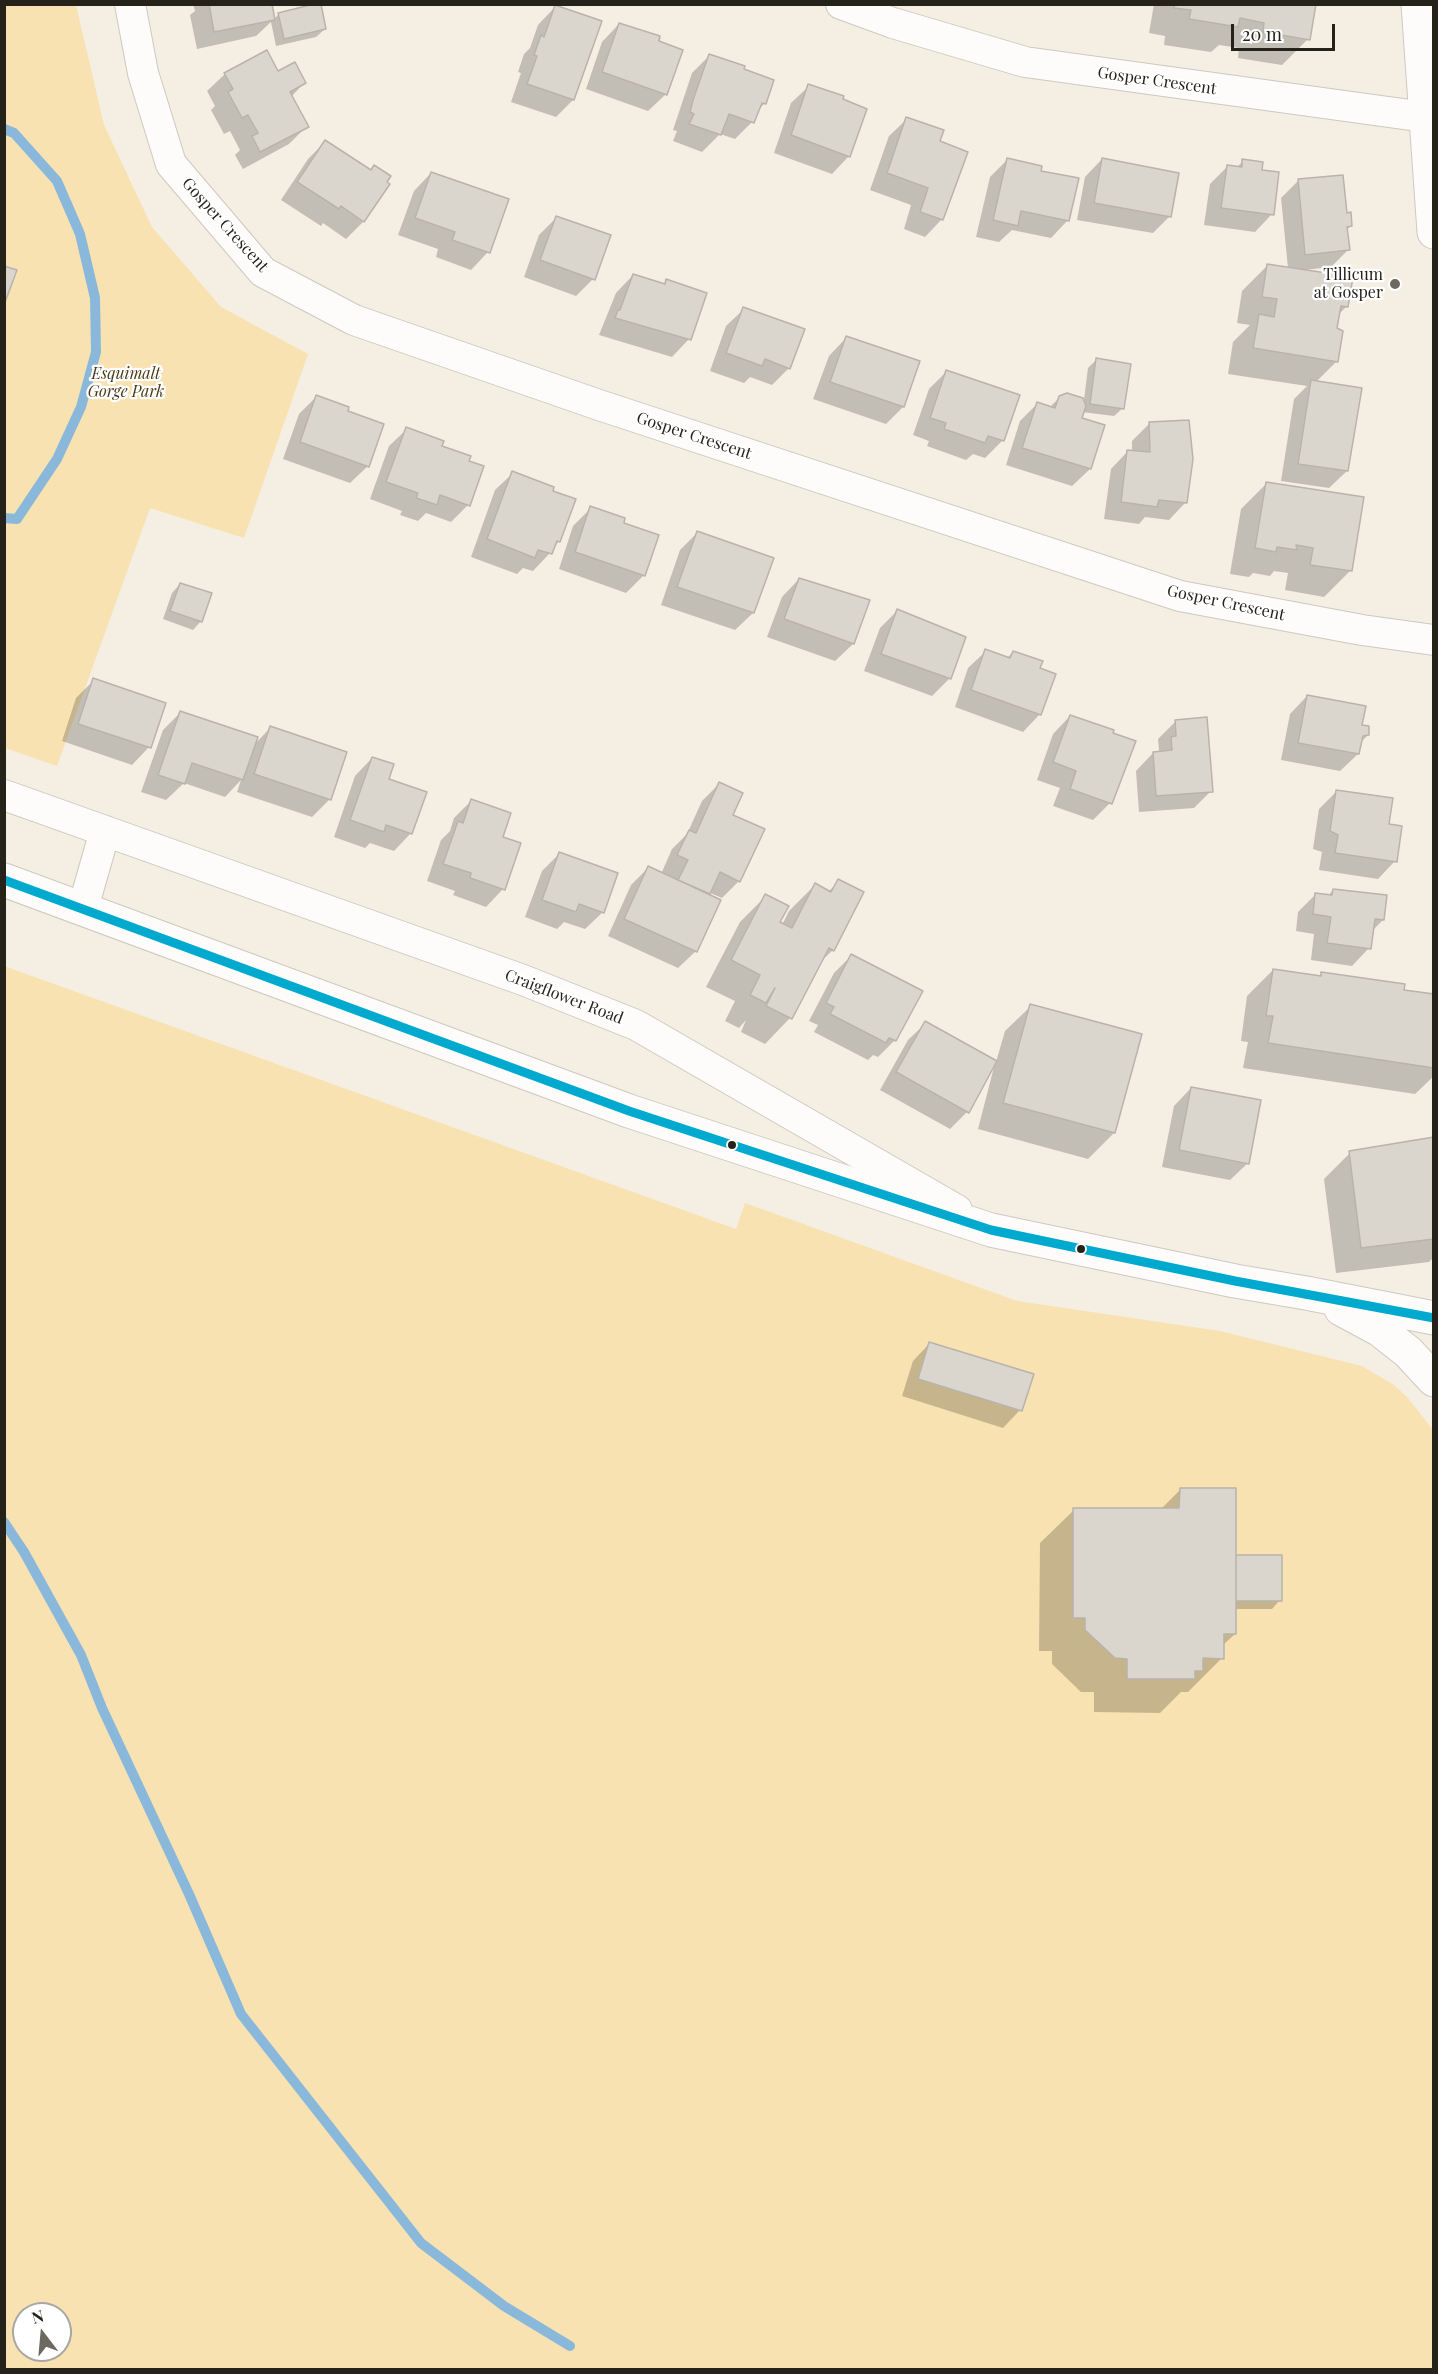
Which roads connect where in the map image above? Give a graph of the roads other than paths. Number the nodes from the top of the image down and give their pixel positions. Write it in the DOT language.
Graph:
graph roads {
  1 [pos="130,4"];
  2 [pos="841,4"];
  3 [pos="1418,4"];
  4 [pos="893,14"];
  5 [pos="1425,117"];
  6 [pos="1434,231"];
  7 [pos="1434,640"];
  8 [pos="4,795"];
  9 [pos="105,831"];
  10 [pos="4,880"];
  11 [pos="83,908"];
  12 [pos="991,1230"];
  13 [pos="1268,1286"];
  14 [pos="1434,1318"];
  15 [pos="1434,1380"];
  1 -- 7 [label="street, Gosper Crescent"];
  2 -- 4 [label="street, Gosper Crescent"];
  3 -- 5 [label="main road"];
  4 -- 5 [label="street, Gosper Crescent"];
  5 -- 6 [label="main road"];
  8 -- 9 [label="street, Craigflower Road"];
  9 -- 11 [label="street"];
  9 -- 12 [label="street, Craigflower Road"];
  10 -- 11 [label="main road, Craigflower Road"];
  11 -- 12 [label="main road, Craigflower Road"];
  12 -- 13 [label="main road, Craigflower Road"];
  13 -- 14 [label="main road, Craigflower Road"];
  13 -- 15 [label="main road"];
}
